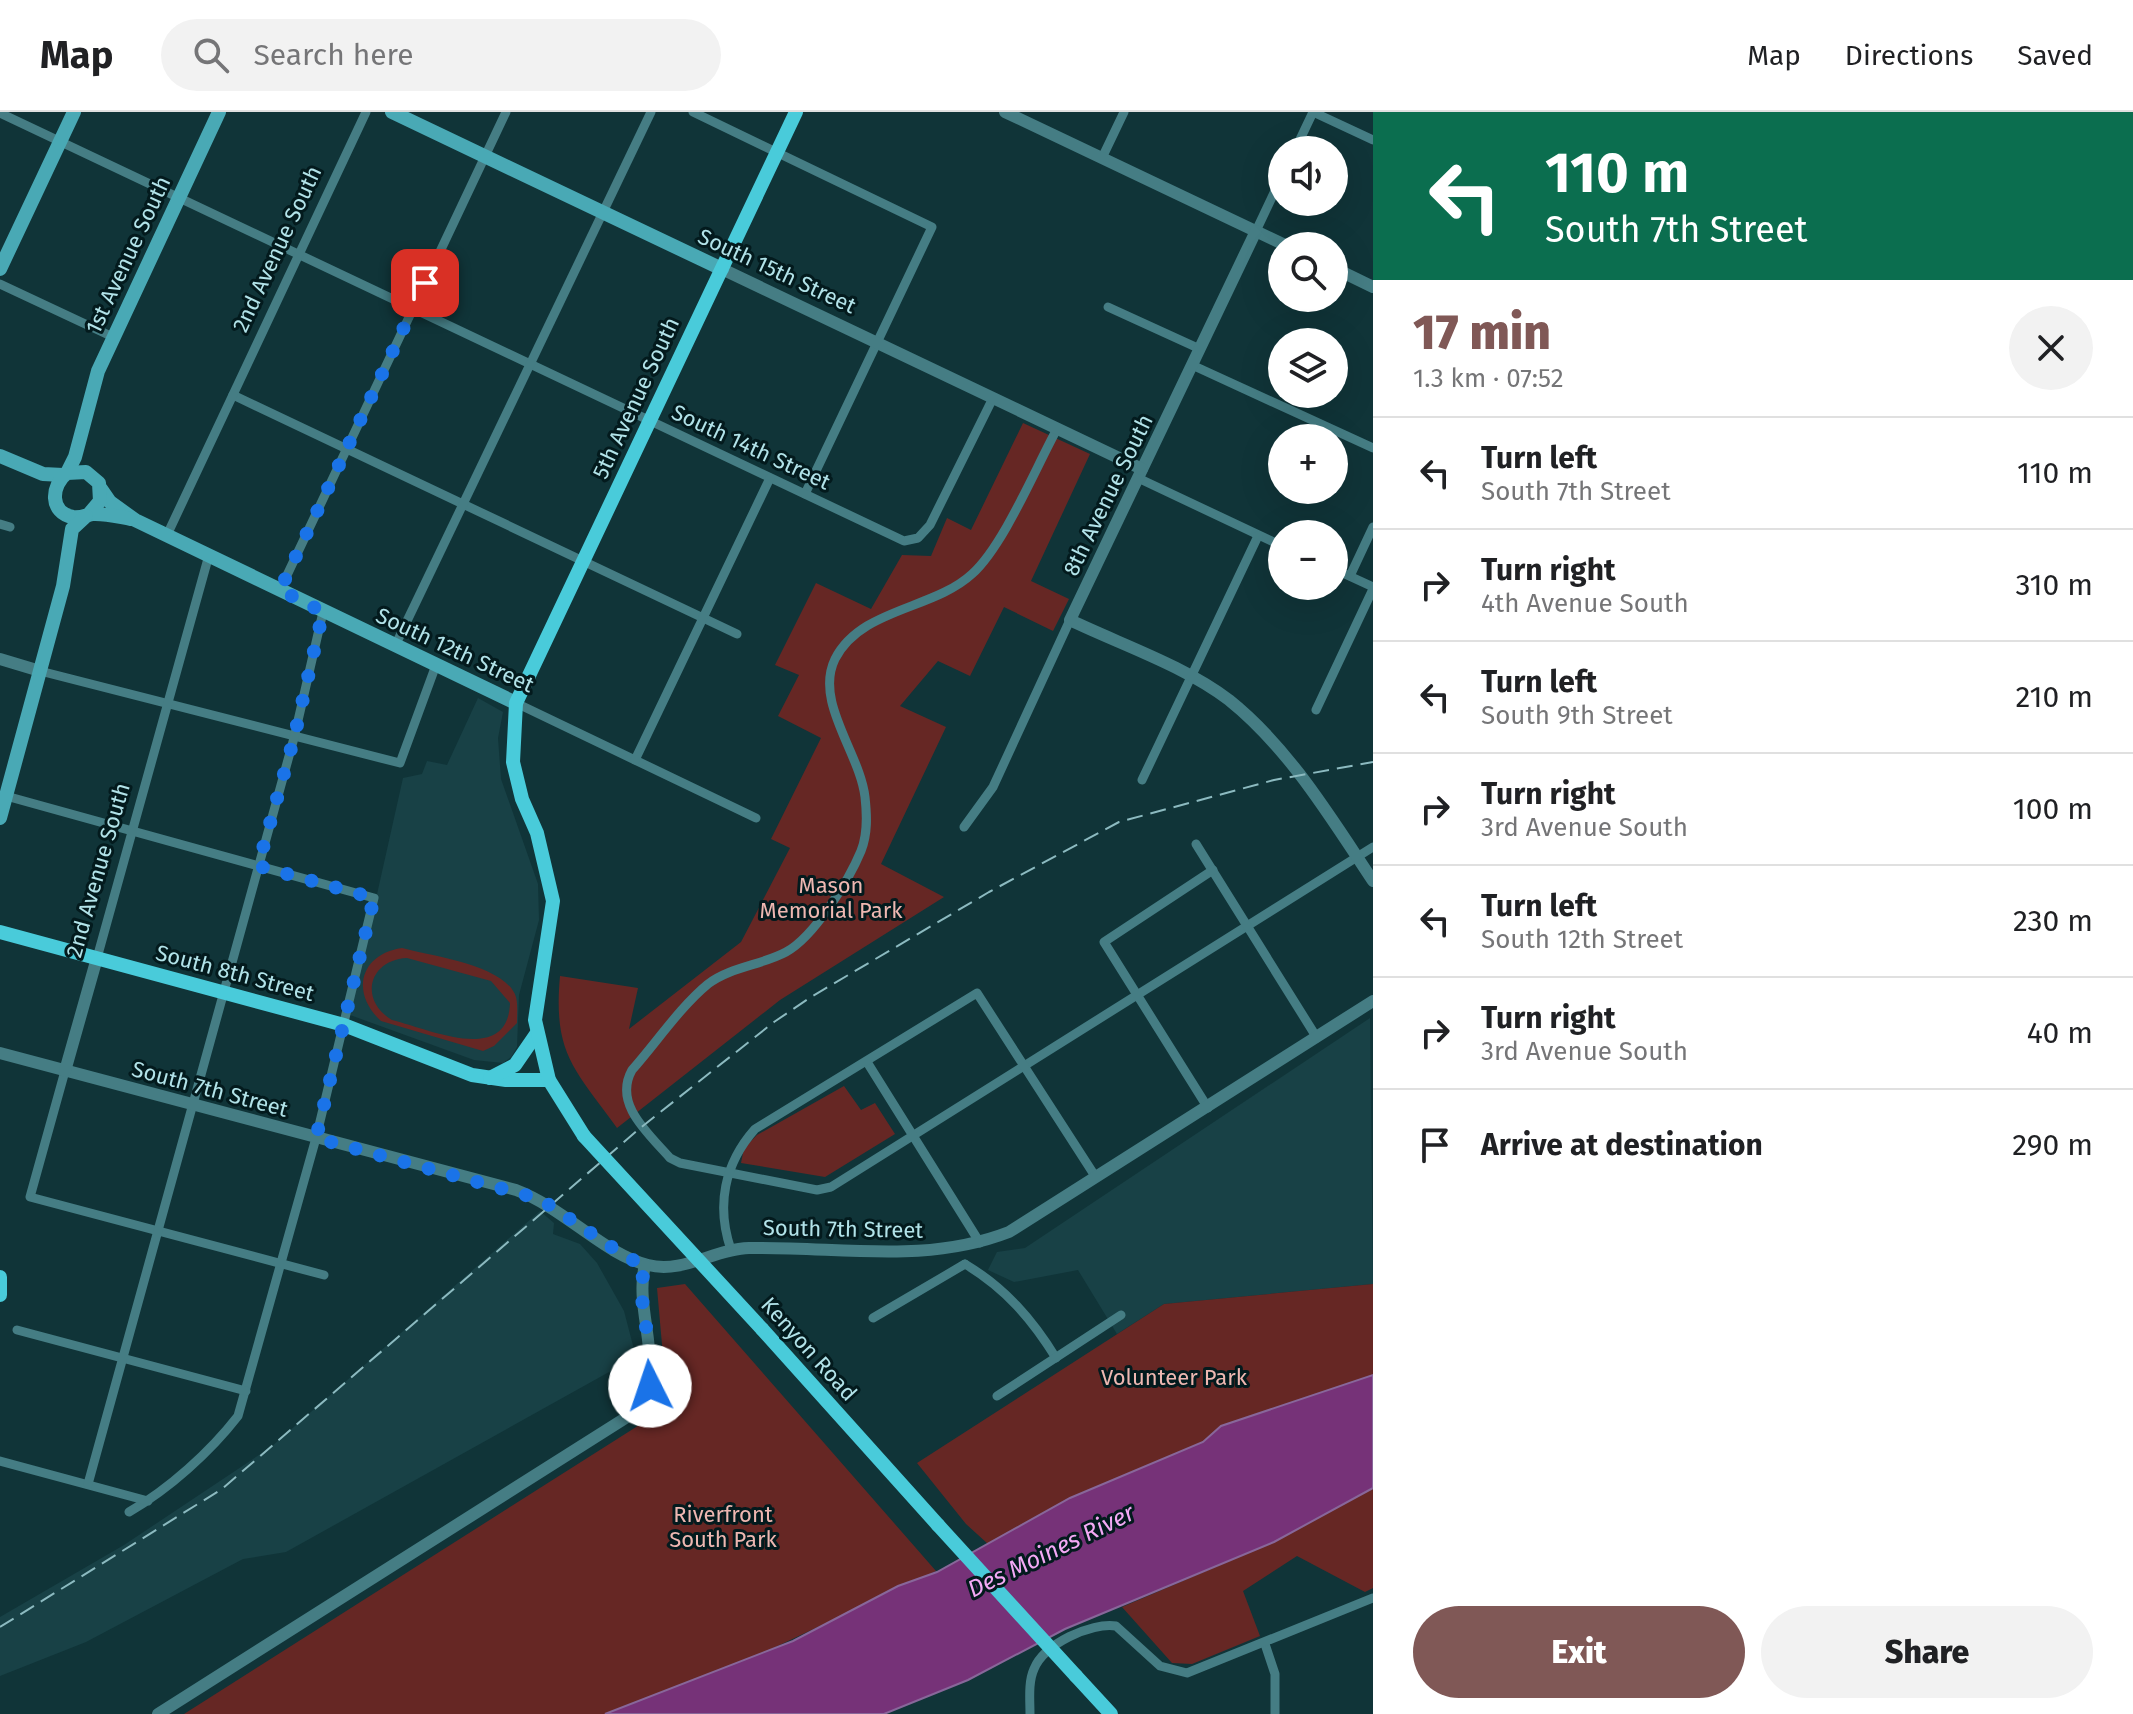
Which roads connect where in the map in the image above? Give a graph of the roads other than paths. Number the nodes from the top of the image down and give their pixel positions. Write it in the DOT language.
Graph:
graph roads {
  1 [pos="74,112"];
  2 [pos="219,112"];
  3 [pos="366,112"];
  4 [pos="392,112"];
  5 [pos="506,112"];
  6 [pos="651,112"];
  7 [pos="693,112"];
  8 [pos="796,112"];
  9 [pos="1005,112"];
  10 [pos="1124,112"];
  11 [pos="1313,112"];
  12 [pos="0,113"];
  13 [pos="1302,136"];
  14 [pos="1373,140"];
  15 [pos="60,141"];
  16 [pos="777,152"];
  17 [pos="485,156"];
  18 [pos="1102,158"];
  19 [pos="178,197"];
  20 [pos="1268,206"];
  21 [pos="603,213"];
  22 [pos="1256,231"];
  23 [pos="1268,237"];
  24 [pos="299,254"];
  25 [pos="0,269"];
  26 [pos="722,269"];
  27 [pos="1348,275"];
  28 [pos="0,284"];
  29 [pos="1373,287"];
  30 [pos="1108,307"];
  31 [pos="413,309"];
  32 [pos="113,337"];
  33 [pos="877,343"];
  34 [pos="1200,349"];
  35 [pos="530,364"];
  36 [pos="1192,365"];
  37 [pos="233,395"];
  38 [pos="993,398"];
  39 [pos="84,419"];
  40 [pos="650,421"];
  41 [pos="1057,429"];
  42 [pos="1373,448"];
  43 [pos="347,449"];
  44 [pos="0,456"];
  45 [pos="18,465"];
  46 [pos="65,474"];
  47 [pos="1140,474"];
  48 [pos="770,478"];
  49 [pos="98,484"];
  50 [pos="805,494"];
  51 [pos="56,501"];
  52 [pos="463,504"];
  53 [pos="88,515"];
  54 [pos="135,520"];
  55 [pos="1373,527"];
  56 [pos="167,535"];
  57 [pos="1258,536"];
  58 [pos="1268,540"];
  59 [pos="209,555"];
  60 [pos="583,561"];
  61 [pos="1350,576"];
  62 [pos="63,586"];
  63 [pos="1373,588"];
  64 [pos="280,590"];
  65 [pos="323,612"];
  66 [pos="703,618"];
  67 [pos="1070,620"];
  68 [pos="737,634"];
  69 [pos="395,646"];
  70 [pos="0,659"];
  71 [pos="436,665"];
  72 [pos="40,671"];
  73 [pos="1191,677"];
  74 [pos="516,703"];
  75 [pos="167,704"];
  76 [pos="1316,710"];
  77 [pos="294,738"];
  78 [pos="635,760"];
  79 [pos="1142,780"];
  80 [pos="3,795"];
  81 [pos="0,818"];
  82 [pos="756,818"];
  83 [pos="964,827"];
  84 [pos="132,832"];
  85 [pos="1196,844"];
  86 [pos="1373,847"];
  87 [pos="1357,857"];
  88 [pos="258,866"];
  89 [pos="1213,870"];
  90 [pos="1373,881"];
  91 [pos="1248,927"];
  92 [pos="0,932"];
  93 [pos="97,958"];
  94 [pos="223,992"];
  95 [pos="1138,997"];
  96 [pos="1373,1001"];
  97 [pos="344,1025"];
  98 [pos="537,1033"];
  99 [pos="1317,1038"];
  100 [pos="0,1053"];
  101 [pos="867,1062"];
  102 [pos="1024,1068"];
  103 [pos="65,1071"];
  104 [pos="489,1078"];
  105 [pos="549,1080"];
  106 [pos="192,1106"];
  107 [pos="1208,1108"];
  108 [pos="316,1138"];
  109 [pos="912,1138"];
  110 [pos="728,1173"];
  111 [pos="1095,1176"];
  112 [pos="157,1231"];
  113 [pos="980,1243"];
  114 [pos="959,1248"];
  115 [pos="731,1250"];
  116 [pos="281,1263"];
  117 [pos="965,1264"];
  118 [pos="645,1265"];
  119 [pos="324,1275"];
  120 [pos="0,1277"];
  121 [pos="0,1295"];
  122 [pos="1121,1315"];
  123 [pos="873,1318"];
  124 [pos="17,1330"];
  125 [pos="121,1358"];
  126 [pos="1056,1358"];
  127 [pos="246,1391"];
  128 [pos="997,1396"];
  129 [pos="0,1461"];
  130 [pos="88,1484"];
  131 [pos="148,1501"];
  132 [pos="129,1512"];
  133 [pos="1373,1598"];
  134 [pos="1265,1644"];
  135 [pos="161,1712"];
  136 [pos="1030,1714"];
  137 [pos="1111,1714"];
  138 [pos="1275,1714"];
  1 -- 15 [label="main road"];
  2 -- 19 [label="main road, 1st Avenue South"];
  3 -- 24 [label="street, 2nd Avenue South"];
  4 -- 17 [label="main road, South 15th Street"];
  5 -- 17 [label="street"];
  6 -- 21 [label="street"];
  7 -- 16 [label="street"];
  8 -- 16 [label="main road, 5th Avenue South"];
  9 -- 18 [label="street"];
  10 -- 18 [label="street"];
  11 -- 13 [label="street"];
  11 -- 14 [label="street"];
  12 -- 15 [label="street, South 14th Street"];
  15 -- 19 [label="street, South 14th Street"];
  15 -- 25 [label="main road"];
  16 -- 26 [label="main road, 5th Avenue South"];
  16 -- 33 [label="street"];
  17 -- 21 [label="main road, South 15th Street"];
  17 -- 31 [label="street"];
  18 -- 22 [label="street"];
  19 -- 24 [label="street, South 14th Street"];
  19 -- 32 [label="main road, 1st Avenue South"];
  20 -- 22 [label="street, 8th Avenue South"];
  21 -- 26 [label="main road, South 15th Street"];
  21 -- 35 [label="street"];
  22 -- 23 [label="street"];
  22 -- 34 [label="street, 8th Avenue South"];
  24 -- 31 [label="street, South 14th Street"];
  24 -- 37 [label="street, 2nd Avenue South"];
  26 -- 33 [label="street, South 15th Street"];
  26 -- 40 [label="main road, 5th Avenue South"];
  27 -- 29 [label="street"];
  28 -- 32 [label="street"];
  30 -- 34 [label="street"];
  31 -- 35 [label="street, South 14th Street"];
  31 -- 43 [label="street"];
  32 -- 39 [label="main road, 1st Avenue South"];
  33 -- 38 [label="street, South 15th Street"];
  33 -- 50 [label="street"];
  34 -- 36 [label="street, 8th Avenue South"];
  35 -- 40 [label="street, South 14th Street"];
  35 -- 52 [label="street"];
  36 -- 42 [label="street"];
  36 -- 47 [label="street, 8th Avenue South"];
  37 -- 43 [label="street"];
  37 -- 56 [label="street, 2nd Avenue South"];
  38 -- 41 [label="street, South 15th Street"];
  38 -- 50 [label="street, South 14th Street"];
  39 -- 46 [label="main road, 1st Avenue South"];
  39 -- 49 [label="main road, 1st Avenue South"];
  40 -- 48 [label="street, South 14th Street"];
  40 -- 60 [label="main road, 5th Avenue South"];
  41 -- 47 [label="street, South 15th Street"];
  41 -- 110 [label="street"];
  43 -- 52 [label="street"];
  43 -- 64 [label="street"];
  44 -- 45 [label="main road"];
  45 -- 46 [label="main road"];
  45 -- 51 [label="main road"];
  46 -- 49 [label="main road"];
  46 -- 51 [label="main road"];
  47 -- 57 [label="street, South 15th Street"];
  47 -- 67 [label="street, 8th Avenue South"];
  48 -- 50 [label="street, South 14th Street"];
  48 -- 66 [label="street"];
  49 -- 53 [label="main road"];
  49 -- 54 [label="main road, South 12th Street"];
  51 -- 53 [label="main road"];
  51 -- 62 [label="main road"];
  52 -- 60 [label="street"];
  52 -- 69 [label="street"];
  53 -- 54 [label="main road, South 12th Street"];
  53 -- 62 [label="main road"];
  54 -- 56 [label="main road, South 12th Street"];
  55 -- 61 [label="street"];
  56 -- 59 [label="main road, South 12th Street"];
  57 -- 58 [label="street, South 15th Street"];
  57 -- 73 [label="street"];
  59 -- 64 [label="main road, South 12th Street"];
  59 -- 75 [label="street, 2nd Avenue South"];
  60 -- 66 [label="street"];
  60 -- 74 [label="main road, 5th Avenue South"];
  61 -- 63 [label="street"];
  62 -- 72 [label="main road"];
  63 -- 76 [label="street"];
  64 -- 65 [label="main road, South 12th Street"];
  65 -- 69 [label="main road, South 12th Street"];
  65 -- 77 [label="street"];
  66 -- 68 [label="street"];
  66 -- 78 [label="street"];
  67 -- 73 [label="street"];
  67 -- 83 [label="street, 8th Avenue South"];
  69 -- 71 [label="main road, South 12th Street"];
  70 -- 72 [label="street"];
  71 -- 74 [label="main road, South 12th Street"];
  71 -- 77 [label="street"];
  72 -- 75 [label="street"];
  72 -- 80 [label="main road"];
  73 -- 79 [label="street"];
  73 -- 87 [label="street"];
  74 -- 78 [label="street, South 12th Street"];
  74 -- 98 [label="main road, Kenyon Road"];
  75 -- 77 [label="street"];
  75 -- 84 [label="street, 2nd Avenue South"];
  77 -- 88 [label="street"];
  78 -- 82 [label="street, South 12th Street"];
  80 -- 81 [label="main road"];
  80 -- 84 [label="street"];
  84 -- 88 [label="street"];
  84 -- 93 [label="street, 2nd Avenue South"];
  85 -- 89 [label="street"];
  86 -- 87 [label="street"];
  87 -- 90 [label="street"];
  87 -- 91 [label="street"];
  88 -- 94 [label="street"];
  88 -- 97 [label="street"];
  89 -- 91 [label="street"];
  89 -- 95 [label="street"];
  91 -- 95 [label="street"];
  91 -- 99 [label="street"];
  92 -- 93 [label="main road, South 8th Street"];
  93 -- 94 [label="main road, South 8th Street"];
  93 -- 103 [label="street, 2nd Avenue South"];
  94 -- 97 [label="main road, South 8th Street"];
  94 -- 106 [label="street"];
  95 -- 102 [label="street"];
  95 -- 107 [label="street"];
  96 -- 99 [label="street, South 7th Street"];
  97 -- 104 [label="main road, South 8th Street"];
  97 -- 108 [label="street"];
  98 -- 104 [label="main road"];
  98 -- 105 [label="main road, Kenyon Road"];
  99 -- 107 [label="street, South 7th Street"];
  100 -- 103 [label="street, South 7th Street"];
  101 -- 102 [label="street"];
  101 -- 109 [label="street"];
  101 -- 110 [label="street"];
  102 -- 109 [label="street"];
  102 -- 111 [label="street"];
  103 -- 106 [label="street, South 7th Street"];
  103 -- 112 [label="street, 2nd Avenue South"];
  104 -- 105 [label="main road, South 8th Street"];
  105 -- 137 [label="main road, Kenyon Road, bridge"];
  106 -- 108 [label="street, South 7th Street"];
  106 -- 112 [label="street"];
  107 -- 111 [label="street, South 7th Street"];
  108 -- 116 [label="street"];
  108 -- 118 [label="street, South 7th Street"];
  109 -- 110 [label="street"];
  109 -- 113 [label="street"];
  110 -- 115 [label="street"];
  111 -- 113 [label="street, South 7th Street"];
  112 -- 116 [label="street"];
  112 -- 125 [label="street"];
  113 -- 114 [label="street, South 7th Street"];
  114 -- 115 [label="street, South 7th Street"];
  114 -- 117 [label="street"];
  115 -- 118 [label="street, South 7th Street"];
  116 -- 119 [label="street"];
  116 -- 127 [label="street"];
  117 -- 123 [label="street"];
  117 -- 126 [label="street"];
  118 -- 135 [label="street"];
  120 -- 121 [label="main road"];
  122 -- 126 [label="street"];
  124 -- 125 [label="street"];
  125 -- 127 [label="street"];
  125 -- 130 [label="street"];
  126 -- 128 [label="street"];
  127 -- 131 [label="street"];
  129 -- 130 [label="street"];
  130 -- 131 [label="street"];
  131 -- 132 [label="street"];
  133 -- 134 [label="street"];
  134 -- 136 [label="street"];
  134 -- 138 [label="street"];
}
